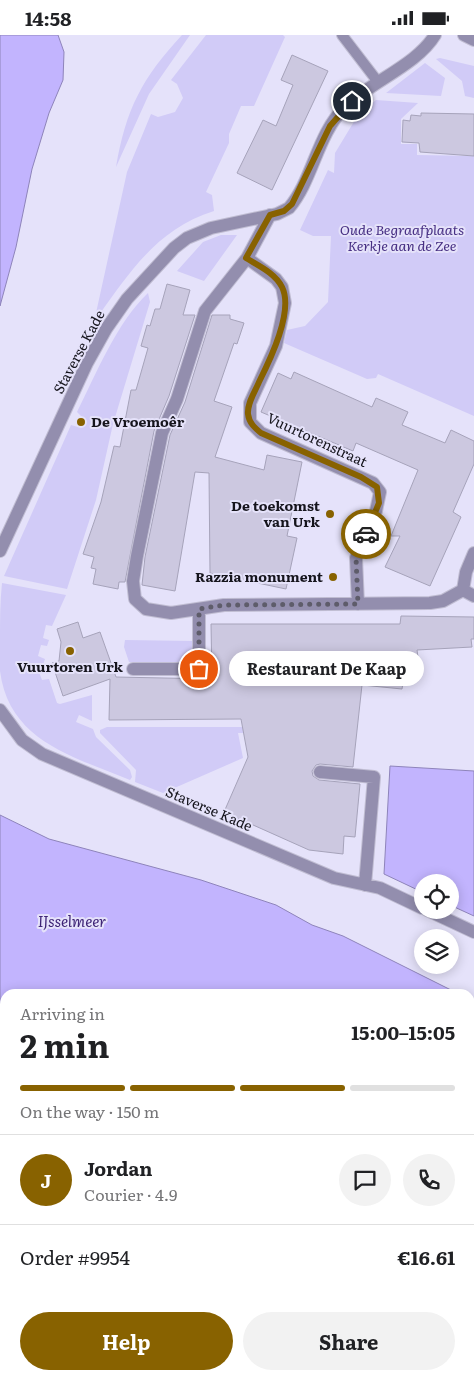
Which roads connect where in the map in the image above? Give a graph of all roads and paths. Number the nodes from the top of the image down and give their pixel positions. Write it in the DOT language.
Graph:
graph roads {
  1 [pos="342,35"];
  2 [pos="435,35"];
  3 [pos="464,35"];
  4 [pos="474,40"];
  5 [pos="378,82"];
  6 [pos="270,215"];
  7 [pos="246,258"];
  8 [pos="0,551"];
  9 [pos="474,553"];
  10 [pos="462,590"];
  11 [pos="474,596"];
  12 [pos="358,604"];
  13 [pos="199,609"];
  14 [pos="133,669"];
  15 [pos="0,710"];
  16 [pos="320,772"];
  17 [pos="365,885"];
  18 [pos="414,904"];
  19 [pos="446,919"];
  20 [pos="474,932"];
  1 -- 5 [label="lane"];
  2 -- 5 [label="street"];
  3 -- 4 [label="street"];
  5 -- 6 [label="street"];
  6 -- 7 [label="street"];
  6 -- 8 [label="street, Staverse Kade"];
  7 -- 12 [label="street, Vuurtorenstraat"];
  7 -- 13 [label="street"];
  9 -- 10 [label="street"];
  10 -- 11 [label="street"];
  10 -- 12 [label="street"];
  12 -- 13 [label="street"];
  13 -- 14 [label="street"];
  15 -- 17 [label="street, Staverse Kade"];
  16 -- 17 [label="street"];
  17 -- 18 [label="street, Staverse Kade"];
  19 -- 20 [label="street"];
}
